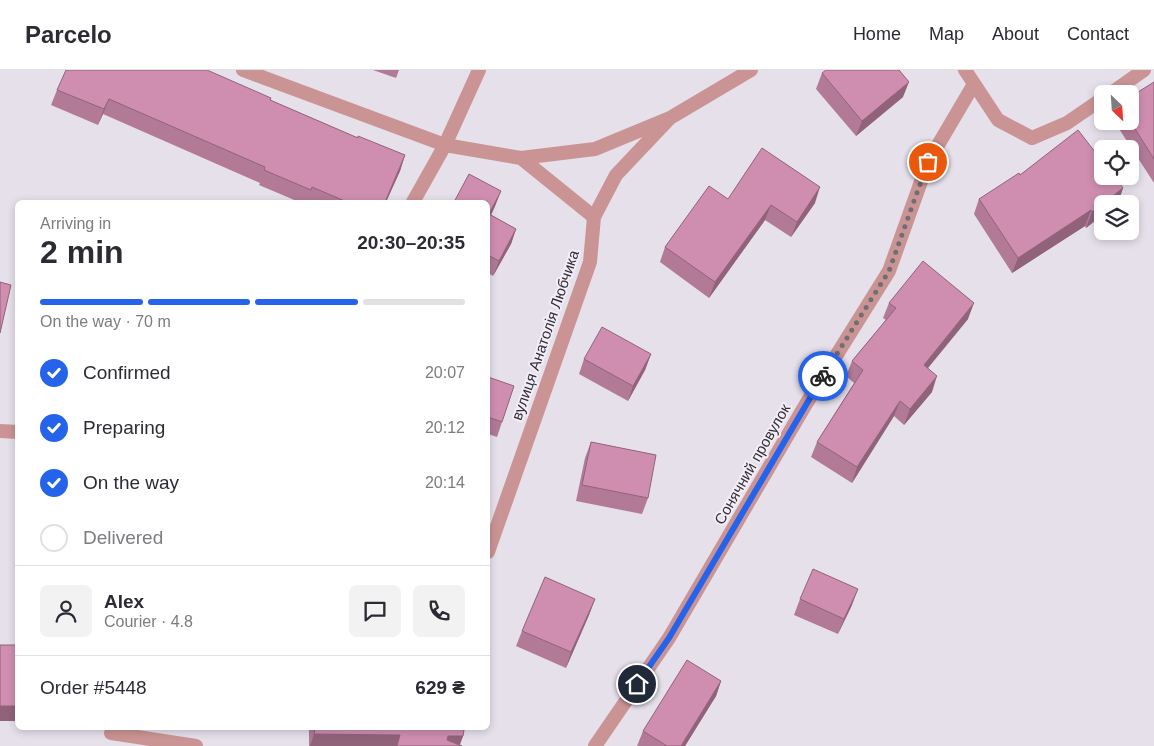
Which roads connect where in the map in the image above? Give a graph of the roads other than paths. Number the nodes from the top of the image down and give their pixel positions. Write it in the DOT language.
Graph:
graph roads {
  1 [pos="242,70"];
  2 [pos="478,70"];
  3 [pos="751,70"];
  4 [pos="965,70"];
  5 [pos="1144,70"];
  6 [pos="974,84"];
  7 [pos="1123,85"];
  8 [pos="1094,105"];
  9 [pos="670,118"];
  10 [pos="445,146"];
  11 [pos="521,158"];
  12 [pos="414,200"];
  13 [pos="594,217"];
  14 [pos="0,431"];
  15 [pos="15,432"];
  16 [pos="490,546"];
  17 [pos="111,733"];
  18 [pos="196,746"];
  19 [pos="595,746"];
  1 -- 10 [label="street, вулиця Анатолія Любчика"];
  2 -- 10 [label="street"];
  3 -- 9 [label="street, вулиця Анатолія Любчика"];
  4 -- 6 [label="street"];
  5 -- 7 [label="street"];
  6 -- 8 [label="street"];
  6 -- 19 [label="street, Сонячний провулок"];
  9 -- 11 [label="street, вулиця Анатолія Любчика"];
  9 -- 13 [label="street, вулиця Анатолія Любчика"];
  10 -- 11 [label="street, вулиця Анатолія Любчика"];
  10 -- 12 [label="street"];
  11 -- 13 [label="street"];
  13 -- 16 [label="street, вулиця Анатолія Любчика"];
  14 -- 15 [label="street"];
  17 -- 18 [label="street"];
}
